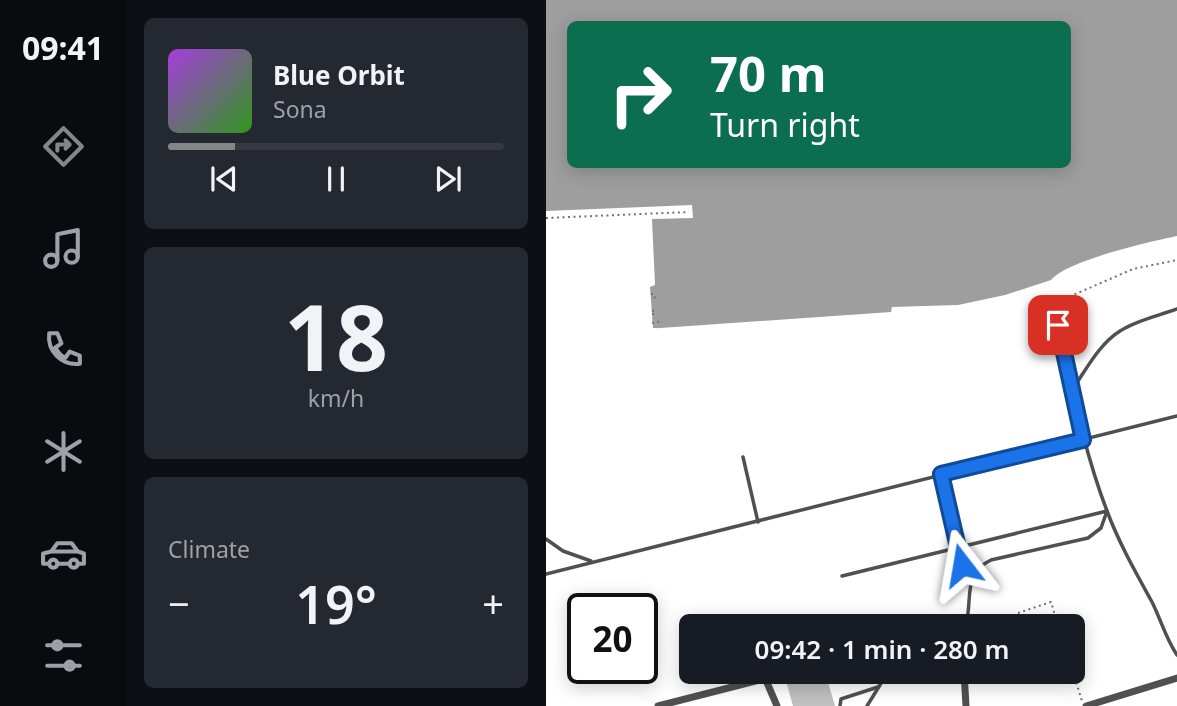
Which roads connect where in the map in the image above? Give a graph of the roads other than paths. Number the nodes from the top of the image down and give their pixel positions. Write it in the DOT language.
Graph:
graph roads {
  1 [pos="1177,309"];
  2 [pos="1058,325"];
  3 [pos="1072,390"];
  4 [pos="1177,416"];
  5 [pos="1083,440"];
  6 [pos="743,457"];
  7 [pos="941,474"];
  8 [pos="1107,511"];
  9 [pos="758,522"];
  10 [pos="546,539"];
  11 [pos="957,547"];
  12 [pos="593,561"];
  13 [pos="546,574"];
  14 [pos="842,576"];
  15 [pos="971,581"];
  16 [pos="967,614"];
  17 [pos="1177,655"];
  18 [pos="1177,678"];
  19 [pos="742,684"];
  20 [pos="768,684"];
  21 [pos="880,684"];
  22 [pos="965,684"];
  23 [pos="878,687"];
  24 [pos="658,706"];
  25 [pos="777,706"];
  26 [pos="840,706"];
  27 [pos="867,706"];
  28 [pos="966,706"];
  29 [pos="1085,706"];
  1 -- 3 [label="lane"];
  2 -- 3 [label="lane"];
  3 -- 5 [label="lane"];
  4 -- 5 [label="lane"];
  5 -- 7 [label="lane"];
  5 -- 8 [label="lane"];
  6 -- 9 [label="lane"];
  7 -- 9 [label="lane"];
  7 -- 11 [label="lane"];
  8 -- 11 [label="lane"];
  8 -- 15 [label="lane"];
  8 -- 17 [label="lane"];
  9 -- 12 [label="lane"];
  10 -- 12 [label="lane"];
  11 -- 14 [label="lane"];
  11 -- 15 [label="lane"];
  12 -- 13 [label="lane"];
  15 -- 16 [label="lane"];
  18 -- 29 [label="street"];
  19 -- 24 [label="street"];
  20 -- 25 [label="street"];
  21 -- 23 [label="lane"];
  22 -- 28 [label="street"];
  23 -- 26 [label="lane"];
  23 -- 27 [label="lane"];
}
